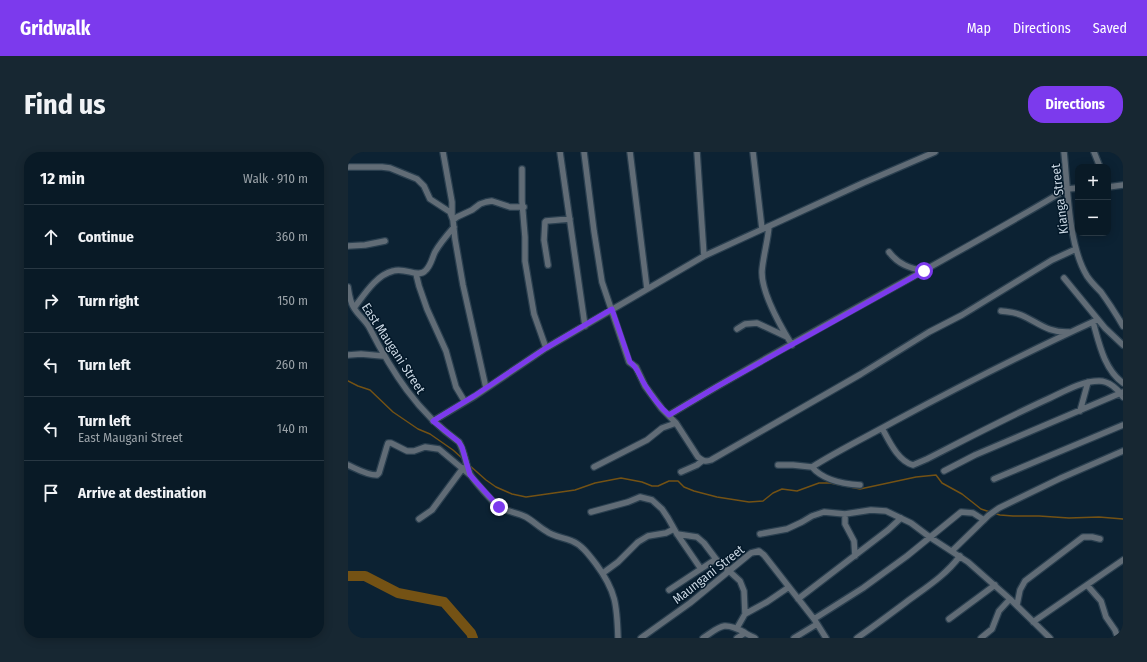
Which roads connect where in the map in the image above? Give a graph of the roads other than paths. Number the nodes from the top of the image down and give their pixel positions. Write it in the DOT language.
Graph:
graph roads {
  1 [pos="443,152"];
  2 [pos="560,152"];
  3 [pos="584,152"];
  4 [pos="630,152"];
  5 [pos="697,152"];
  6 [pos="753,152"];
  7 [pos="935,152"];
  8 [pos="1064,152"];
  9 [pos="1094,152"];
  10 [pos="1099,164"];
  11 [pos="348,167"];
  12 [pos="522,169"];
  13 [pos="1123,185"];
  14 [pos="1111,186"];
  15 [pos="1075,188"];
  16 [pos="1067,189"];
  17 [pos="524,207"];
  18 [pos="453,218"];
  19 [pos="570,219"];
  20 [pos="770,226"];
  21 [pos="454,227"];
  22 [pos="762,229"];
  23 [pos="385,241"];
  24 [pos="348,246"];
  25 [pos="1076,248"];
  26 [pos="889,252"];
  27 [pos="704,256"];
  28 [pos="548,265"];
  29 [pos="924,271"];
  30 [pos="416,274"];
  31 [pos="1064,278"];
  32 [pos="348,287"];
  33 [pos="647,289"];
  34 [pos="354,308"];
  35 [pos="612,309"];
  36 [pos="1001,311"];
  37 [pos="1121,318"];
  38 [pos="1095,321"];
  39 [pos="585,326"];
  40 [pos="1123,326"];
  41 [pos="738,329"];
  42 [pos="1071,332"];
  43 [pos="787,337"];
  44 [pos="792,345"];
  45 [pos="1123,345"];
  46 [pos="546,348"];
  47 [pos="348,354"];
  48 [pos="383,356"];
  49 [pos="1088,382"];
  50 [pos="1123,383"];
  51 [pos="486,388"];
  52 [pos="1122,394"];
  53 [pos="464,402"];
  54 [pos="1080,411"];
  55 [pos="669,415"];
  56 [pos="433,421"];
  57 [pos="676,423"];
  58 [pos="1123,425"];
  59 [pos="882,428"];
  60 [pos="1123,451"];
  61 [pos="702,461"];
  62 [pos="348,465"];
  63 [pos="778,465"];
  64 [pos="594,467"];
  65 [pos="812,467"];
  66 [pos="462,468"];
  67 [pos="944,471"];
  68 [pos="681,472"];
  69 [pos="470,475"];
  70 [pos="994,480"];
  71 [pos="860,485"];
  72 [pos="591,512"];
  73 [pos="845,514"];
  74 [pos="901,518"];
  75 [pos="419,519"];
  76 [pos="984,520"];
  77 [pos="676,531"];
  78 [pos="760,534"];
  79 [pos="931,538"];
  80 [pos="1100,539"];
  81 [pos="952,551"];
  82 [pos="855,556"];
  83 [pos="960,556"];
  84 [pos="716,560"];
  85 [pos="1123,560"];
  86 [pos="701,569"];
  87 [pos="729,572"];
  88 [pos="603,573"];
  89 [pos="995,585"];
  90 [pos="1087,585"];
  91 [pos="789,587"];
  92 [pos="669,590"];
  93 [pos="798,599"];
  94 [pos="1010,599"];
  95 [pos="1017,605"];
  96 [pos="745,614"];
  97 [pos="949,619"];
  98 [pos="815,621"];
  99 [pos="1033,622"];
  100 [pos="737,628"];
  101 [pos="745,633"];
  102 [pos="618,638"];
  103 [pos="641,638"];
  104 [pos="703,638"];
  105 [pos="737,638"];
  106 [pos="755,638"];
  107 [pos="794,638"];
  108 [pos="826,638"];
  109 [pos="857,638"];
  110 [pos="981,638"];
  111 [pos="1050,638"];
  112 [pos="1118,638"];
  1 -- 18 [label="street"];
  2 -- 19 [label="street"];
  3 -- 35 [label="street"];
  4 -- 33 [label="street"];
  5 -- 27 [label="street"];
  6 -- 22 [label="street"];
  7 -- 20 [label="street"];
  8 -- 16 [label="street, Kianga Street"];
  9 -- 10 [label="street"];
  11 -- 18 [label="street"];
  12 -- 17 [label="street"];
  13 -- 14 [label="street"];
  15 -- 16 [label="street"];
  16 -- 25 [label="street, Kianga Street"];
  16 -- 29 [label="street"];
  17 -- 18 [label="street"];
  17 -- 46 [label="street"];
  18 -- 21 [label="street"];
  19 -- 28 [label="street"];
  19 -- 39 [label="street"];
  20 -- 22 [label="street"];
  20 -- 43 [label="street"];
  21 -- 30 [label="street"];
  21 -- 51 [label="street"];
  22 -- 27 [label="street"];
  23 -- 24 [label="street"];
  25 -- 37 [label="street, Kianga Street"];
  25 -- 61 [label="street"];
  26 -- 29 [label="street"];
  27 -- 33 [label="street"];
  29 -- 44 [label="street"];
  30 -- 34 [label="street"];
  30 -- 53 [label="street"];
  31 -- 38 [label="street"];
  32 -- 34 [label="street, East Maugani Street"];
  33 -- 35 [label="street"];
  34 -- 48 [label="street, East Maugani Street"];
  35 -- 39 [label="street"];
  35 -- 55 [label="street"];
  36 -- 42 [label="street"];
  37 -- 40 [label="street, Kianga Street"];
  38 -- 42 [label="street"];
  38 -- 45 [label="street"];
  38 -- 50 [label="street"];
  39 -- 46 [label="street"];
  41 -- 43 [label="street"];
  42 -- 59 [label="street"];
  43 -- 44 [label="street"];
  44 -- 55 [label="street"];
  46 -- 51 [label="street"];
  47 -- 48 [label="street"];
  48 -- 56 [label="street, East Maugani Street"];
  49 -- 52 [label="street"];
  49 -- 54 [label="street"];
  49 -- 59 [label="street"];
  51 -- 53 [label="street"];
  52 -- 54 [label="street"];
  53 -- 56 [label="street"];
  54 -- 67 [label="street"];
  55 -- 57 [label="street"];
  56 -- 69 [label="street, East Maugani Street"];
  57 -- 61 [label="street"];
  57 -- 64 [label="street"];
  58 -- 70 [label="street"];
  59 -- 65 [label="street"];
  60 -- 76 [label="street"];
  61 -- 68 [label="street"];
  62 -- 66 [label="street"];
  63 -- 65 [label="street"];
  65 -- 71 [label="street"];
  66 -- 69 [label="street"];
  66 -- 75 [label="street"];
  69 -- 88 [label="street, East Maugani Street"];
  72 -- 77 [label="street"];
  73 -- 74 [label="street"];
  73 -- 78 [label="street"];
  73 -- 82 [label="street"];
  74 -- 79 [label="street"];
  74 -- 82 [label="street"];
  76 -- 79 [label="street"];
  76 -- 81 [label="street"];
  77 -- 84 [label="street"];
  77 -- 86 [label="street"];
  77 -- 88 [label="street"];
  79 -- 81 [label="street"];
  79 -- 98 [label="street"];
  80 -- 95 [label="street"];
  81 -- 83 [label="street"];
  82 -- 93 [label="street"];
  83 -- 89 [label="street"];
  83 -- 109 [label="street"];
  84 -- 86 [label="street"];
  84 -- 87 [label="street"];
  85 -- 90 [label="street"];
  86 -- 92 [label="street"];
  87 -- 91 [label="street, Maungani Street"];
  87 -- 96 [label="street"];
  87 -- 103 [label="street, Maungani Street"];
  88 -- 102 [label="street, East Maugani Street"];
  89 -- 94 [label="street"];
  89 -- 97 [label="street"];
  90 -- 99 [label="street"];
  90 -- 112 [label="street"];
  91 -- 93 [label="street, Maungani Street"];
  91 -- 96 [label="street"];
  93 -- 98 [label="street, Maungani Street"];
  94 -- 95 [label="street"];
  94 -- 110 [label="street"];
  95 -- 99 [label="street"];
  96 -- 100 [label="street"];
  98 -- 107 [label="street"];
  98 -- 108 [label="street, Maungani Street"];
  99 -- 111 [label="street"];
  100 -- 101 [label="street"];
  100 -- 104 [label="street"];
  101 -- 105 [label="street"];
  101 -- 106 [label="street"];
}
